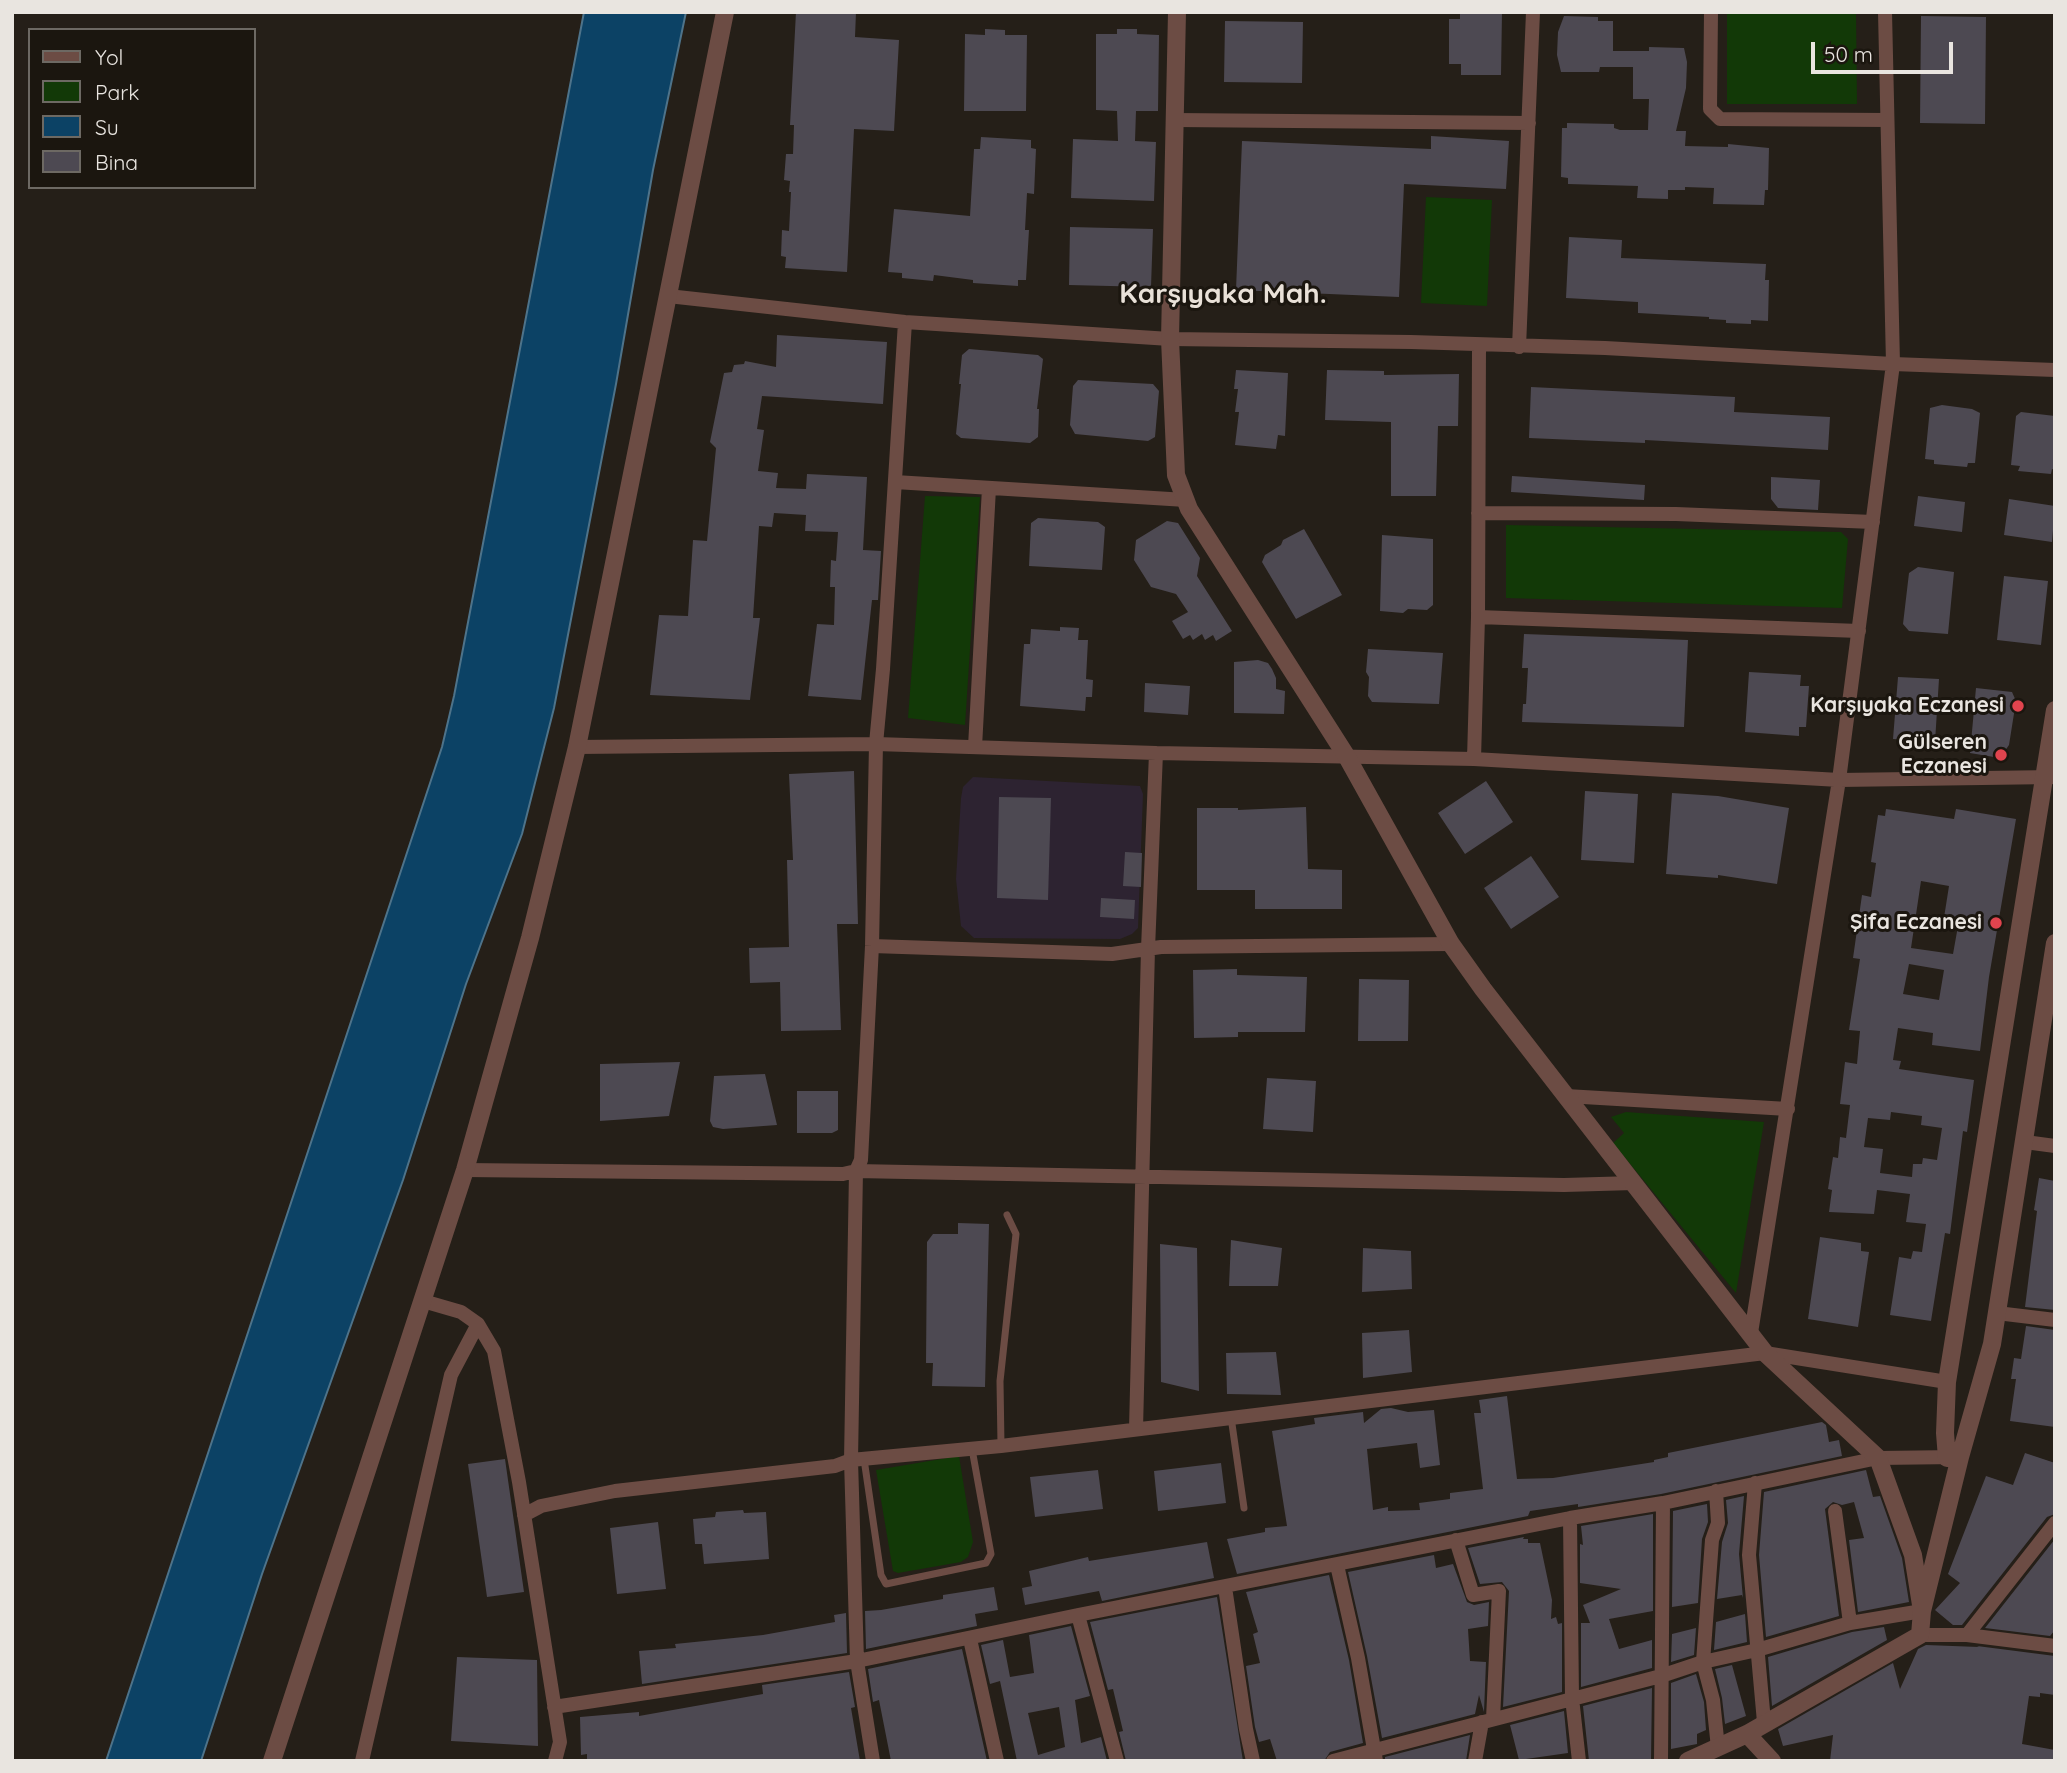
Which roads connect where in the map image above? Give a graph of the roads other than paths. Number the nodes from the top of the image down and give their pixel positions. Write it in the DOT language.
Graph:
graph roads {
  1 [pos="725,12"];
  2 [pos="1177,12"];
  3 [pos="1533,12"];
  4 [pos="1711,12"];
  5 [pos="1885,12"];
  6 [pos="1175,120"];
  7 [pos="1887,120"];
  8 [pos="1528,123"];
  9 [pos="668,296"];
  10 [pos="905,322"];
  11 [pos="1170,339"];
  12 [pos="1479,345"];
  13 [pos="1519,347"];
  14 [pos="1893,364"];
  15 [pos="2055,370"];
  16 [pos="895,482"];
  17 [pos="989,488"];
  18 [pos="1186,500"];
  19 [pos="1478,513"];
  20 [pos="1873,522"];
  21 [pos="1478,617"];
  22 [pos="1859,631"];
  23 [pos="2055,710"];
  24 [pos="876,744"];
  25 [pos="577,747"];
  26 [pos="975,747"];
  27 [pos="1156,753"];
  28 [pos="1348,757"];
  29 [pos="1474,759"];
  30 [pos="2050,776"];
  31 [pos="1839,780"];
  32 [pos="2055,943"];
  33 [pos="1451,944"];
  34 [pos="872,946"];
  35 [pos="1148,949"];
  36 [pos="1566,1096"];
  37 [pos="1787,1109"];
  38 [pos="2025,1142"];
  39 [pos="2055,1146"];
  40 [pos="465,1170"];
  41 [pos="856,1171"];
  42 [pos="1142,1176"];
  43 [pos="1634,1183"];
  44 [pos="1007,1214"];
  45 [pos="423,1301"];
  46 [pos="1997,1313"];
  47 [pos="2055,1320"];
  48 [pos="478,1324"];
  49 [pos="1751,1333"];
  50 [pos="1765,1353"];
  51 [pos="1947,1382"];
  52 [pos="1231,1417"];
  53 [pos="1136,1429"];
  54 [pos="1001,1446"];
  55 [pos="972,1449"];
  56 [pos="1878,1458"];
  57 [pos="1954,1458"];
  58 [pos="858,1460"];
  59 [pos="1755,1483"];
  60 [pos="1716,1491"];
  61 [pos="1663,1503"];
  62 [pos="1244,1508"];
  63 [pos="1835,1511"];
  64 [pos="524,1515"];
  65 [pos="1570,1518"];
  66 [pos="2055,1522"];
  67 [pos="1456,1540"];
  68 [pos="1337,1565"];
  69 [pos="1225,1587"];
  70 [pos="1922,1611"];
  71 [pos="1078,1615"];
  72 [pos="1850,1623"];
  73 [pos="1920,1635"];
  74 [pos="1967,1636"];
  75 [pos="970,1639"];
  76 [pos="2055,1646"];
  77 [pos="1757,1650"];
  78 [pos="857,1661"];
  79 [pos="1703,1662"];
  80 [pos="1661,1676"];
  81 [pos="1572,1698"];
  82 [pos="554,1707"];
  83 [pos="1488,1720"];
  84 [pos="1764,1722"];
  85 [pos="1747,1734"];
  86 [pos="1718,1748"];
  87 [pos="1375,1756"];
  88 [pos="272,1761"];
  89 [pos="362,1761"];
  90 [pos="555,1761"];
  91 [pos="873,1761"];
  92 [pos="997,1761"];
  93 [pos="1117,1761"];
  94 [pos="1253,1761"];
  95 [pos="1333,1761"];
  96 [pos="1475,1761"];
  97 [pos="1579,1761"];
  98 [pos="1661,1761"];
  99 [pos="1688,1761"];
  100 [pos="1772,1761"];
  1 -- 9 [label="street"];
  2 -- 6 [label="street"];
  3 -- 8 [label="street"];
  4 -- 7 [label="street"];
  5 -- 7 [label="street"];
  6 -- 8 [label="street"];
  6 -- 11 [label="street"];
  7 -- 14 [label="street"];
  8 -- 13 [label="street"];
  9 -- 10 [label="street"];
  9 -- 25 [label="street"];
  10 -- 11 [label="street"];
  10 -- 16 [label="street"];
  11 -- 12 [label="street"];
  11 -- 18 [label="street"];
  12 -- 13 [label="street"];
  12 -- 19 [label="street"];
  13 -- 14 [label="street"];
  14 -- 15 [label="street"];
  14 -- 20 [label="street"];
  16 -- 17 [label="street"];
  16 -- 24 [label="street"];
  17 -- 18 [label="street"];
  17 -- 26 [label="street"];
  18 -- 28 [label="street"];
  19 -- 20 [label="street"];
  19 -- 21 [label="street"];
  20 -- 22 [label="street"];
  21 -- 22 [label="street"];
  21 -- 29 [label="street"];
  22 -- 31 [label="street"];
  23 -- 30 [label="street"];
  24 -- 25 [label="street"];
  24 -- 26 [label="street"];
  24 -- 34 [label="street"];
  25 -- 40 [label="street"];
  26 -- 27 [label="street"];
  27 -- 28 [label="street"];
  27 -- 35 [label="street"];
  28 -- 29 [label="street"];
  28 -- 33 [label="street"];
  29 -- 31 [label="street"];
  30 -- 31 [label="street"];
  30 -- 51 [label="street"];
  31 -- 37 [label="street"];
  32 -- 38 [label="street"];
  33 -- 35 [label="street"];
  33 -- 36 [label="street"];
  34 -- 35 [label="street"];
  34 -- 41 [label="street"];
  35 -- 42 [label="street"];
  36 -- 37 [label="street"];
  36 -- 43 [label="street"];
  37 -- 49 [label="street"];
  38 -- 39 [label="street"];
  38 -- 46 [label="street"];
  40 -- 41 [label="street"];
  40 -- 45 [label="street"];
  41 -- 42 [label="street"];
  41 -- 58 [label="street"];
  42 -- 43 [label="street"];
  42 -- 53 [label="street"];
  43 -- 49 [label="street"];
  44 -- 54 [label="lane"];
  45 -- 48 [label="street"];
  45 -- 88 [label="street"];
  46 -- 47 [label="street"];
  46 -- 57 [label="street"];
  48 -- 64 [label="street"];
  48 -- 89 [label="street"];
  49 -- 50 [label="street"];
  50 -- 51 [label="street"];
  50 -- 52 [label="street"];
  50 -- 56 [label="street"];
  51 -- 57 [label="street"];
  52 -- 53 [label="street"];
  52 -- 62 [label="lane"];
  53 -- 54 [label="street"];
  54 -- 55 [label="street"];
  55 -- 58 [label="street"];
  55 -- 58 [label="lane"];
  56 -- 57 [label="street"];
  56 -- 59 [label="street"];
  56 -- 70 [label="street"];
  57 -- 70 [label="street"];
  58 -- 64 [label="street"];
  58 -- 78 [label="street"];
  59 -- 60 [label="street"];
  59 -- 77 [label="street"];
  60 -- 61 [label="street"];
  60 -- 79 [label="street"];
  61 -- 65 [label="street"];
  61 -- 80 [label="street"];
  63 -- 72 [label="street"];
  64 -- 82 [label="street"];
  65 -- 67 [label="street"];
  65 -- 81 [label="street"];
  66 -- 74 [label="street"];
  67 -- 68 [label="street"];
  67 -- 83 [label="street"];
  68 -- 69 [label="street"];
  68 -- 87 [label="street"];
  69 -- 71 [label="street"];
  69 -- 94 [label="street"];
  70 -- 72 [label="street"];
  70 -- 73 [label="street"];
  71 -- 75 [label="street"];
  71 -- 93 [label="street"];
  72 -- 77 [label="street"];
  73 -- 74 [label="street"];
  73 -- 84 [label="street"];
  74 -- 76 [label="street"];
  75 -- 78 [label="street"];
  75 -- 92 [label="street"];
  77 -- 79 [label="street"];
  77 -- 84 [label="street"];
  78 -- 82 [label="street"];
  78 -- 91 [label="street"];
  79 -- 80 [label="street"];
  79 -- 86 [label="street"];
  80 -- 81 [label="street"];
  80 -- 98 [label="street"];
  81 -- 83 [label="street"];
  81 -- 97 [label="street"];
  82 -- 90 [label="street"];
  83 -- 87 [label="street"];
  83 -- 96 [label="street"];
  84 -- 85 [label="street"];
  85 -- 86 [label="street"];
  85 -- 100 [label="street"];
  86 -- 99 [label="street"];
  87 -- 95 [label="street"];
}
